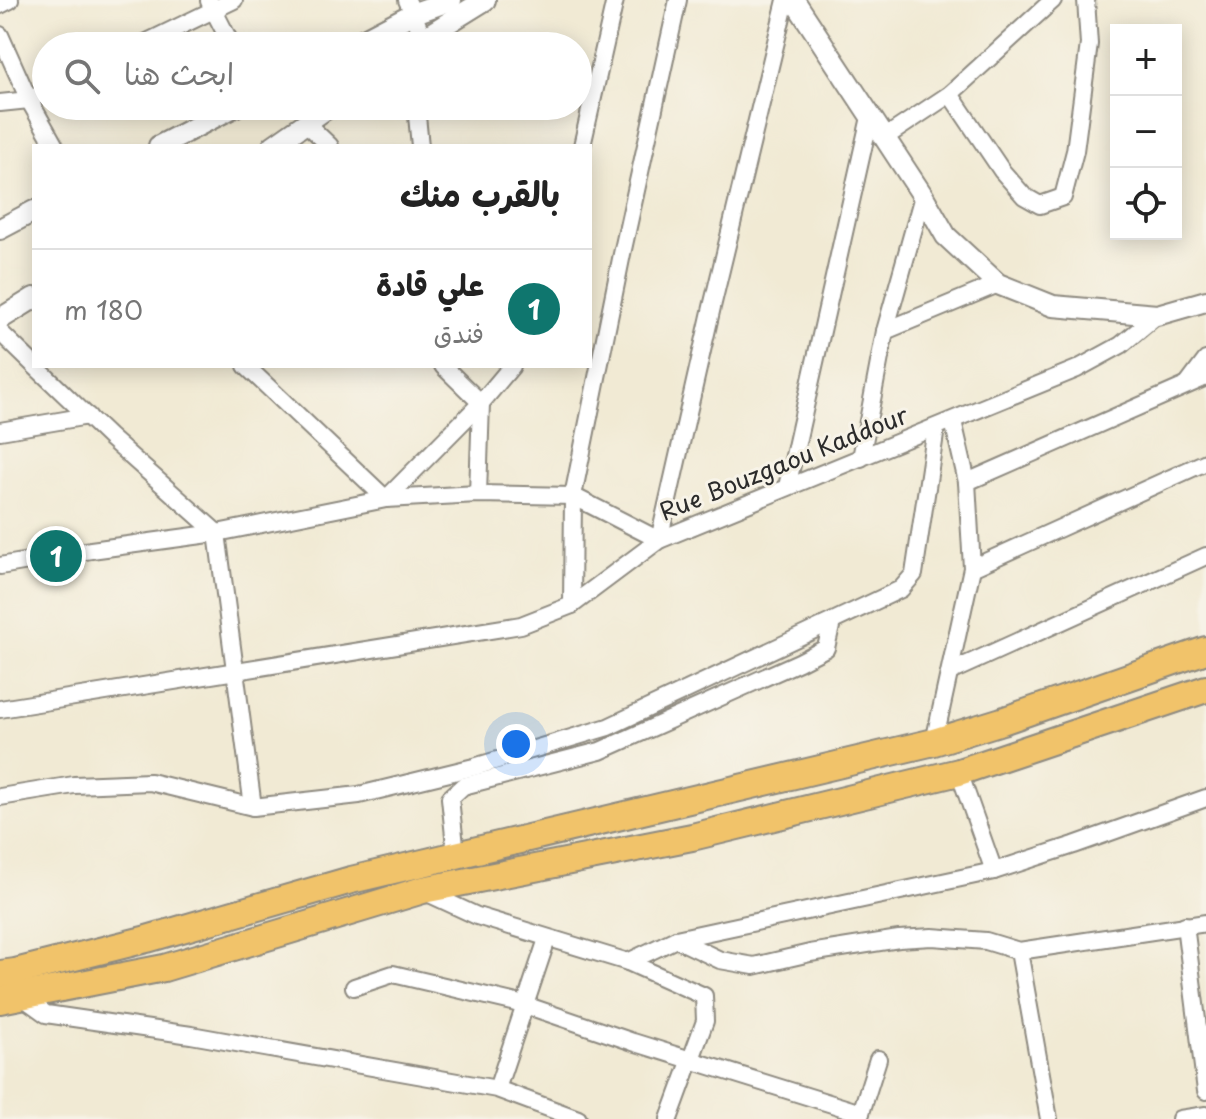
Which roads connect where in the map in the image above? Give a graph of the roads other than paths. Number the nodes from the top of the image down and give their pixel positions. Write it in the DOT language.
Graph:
graph roads {
  1 [pos="10,0"];
  2 [pos="234,0"];
  3 [pos="451,0"];
  4 [pos="485,0"];
  5 [pos="615,0"];
  6 [pos="678,0"];
  7 [pos="786,0"];
  8 [pos="794,0"];
  9 [pos="1053,0"];
  10 [pos="1086,0"];
  11 [pos="0,5"];
  12 [pos="211,5"];
  13 [pos="410,7"];
  14 [pos="164,32"];
  15 [pos="225,32"];
  16 [pos="372,32"];
  17 [pos="415,32"];
  18 [pos="433,32"];
  19 [pos="0,35"];
  20 [pos="950,94"];
  21 [pos="32,98"];
  22 [pos="29,100"];
  23 [pos="592,102"];
  24 [pos="0,103"];
  25 [pos="32,105"];
  26 [pos="870,117"];
  27 [pos="40,120"];
  28 [pos="209,120"];
  29 [pos="310,120"];
  30 [pos="417,120"];
  31 [pos="588,120"];
  32 [pos="306,123"];
  33 [pos="884,138"];
  34 [pos="54,144"];
  35 [pos="163,144"];
  36 [pos="276,144"];
  37 [pos="328,144"];
  38 [pos="420,144"];
  39 [pos="582,144"];
  40 [pos="923,196"];
  41 [pos="32,212"];
  42 [pos="0,229"];
  43 [pos="998,284"];
  44 [pos="32,299"];
  45 [pos="1206,301"];
  46 [pos="1157,315"];
  47 [pos="0,319"];
  48 [pos="885,331"];
  49 [pos="0,332"];
  50 [pos="1206,360"];
  51 [pos="32,362"];
  52 [pos="38,368"];
  53 [pos="248,368"];
  54 [pos="445,368"];
  55 [pos="510,368"];
  56 [pos="1206,377"];
  57 [pos="1187,385"];
  58 [pos="481,403"];
  59 [pos="88,416"];
  60 [pos="953,421"];
  61 [pos="936,428"];
  62 [pos="0,431"];
  63 [pos="861,458"];
  64 [pos="1206,462"];
  65 [pos="967,482"];
  66 [pos="787,487"];
  67 [pos="478,494"];
  68 [pos="573,496"];
  69 [pos="386,499"];
  70 [pos="217,533"];
  71 [pos="659,540"];
  72 [pos="1206,556"];
  73 [pos="0,566"];
  74 [pos="972,568"];
  75 [pos="572,605"];
  76 [pos="832,622"];
  77 [pos="1206,650"];
  78 [pos="236,670"];
  79 [pos="950,672"];
  80 [pos="1206,689"];
  81 [pos="0,709"];
  82 [pos="934,742"];
  83 [pos="959,772"];
  84 [pos="0,797"];
  85 [pos="1206,798"];
  86 [pos="253,807"];
  87 [pos="456,855"];
  88 [pos="994,871"];
  89 [pos="423,890"];
  90 [pos="1206,923"];
  91 [pos="1185,925"];
  92 [pos="547,939"];
  93 [pos="676,939"];
  94 [pos="1019,951"];
  95 [pos="628,962"];
  96 [pos="9,986"];
  97 [pos="354,987"];
  98 [pos="525,1005"];
  99 [pos="690,1059"];
  100 [pos="878,1059"];
  101 [pos="497,1089"];
  102 [pos="1206,1091"];
  103 [pos="1206,1115"];
  104 [pos="860,1116"];
  105 [pos="578,1119"];
  106 [pos="669,1119"];
  107 [pos="1049,1119"];
  108 [pos="1180,1119"];
  1 -- 11 [label="street"];
  2 -- 12 [label="street"];
  3 -- 13 [label="street"];
  4 -- 18 [label="street"];
  5 -- 23 [label="street"];
  6 -- 68 [label="street"];
  7 -- 71 [label="street"];
  8 -- 26 [label="street"];
  9 -- 20 [label="street"];
  10 -- 20 [label="street"];
  12 -- 14 [label="street"];
  12 -- 15 [label="street"];
  13 -- 16 [label="street"];
  13 -- 17 [label="street"];
  19 -- 22 [label="street"];
  20 -- 33 [label="street"];
  21 -- 22 [label="street"];
  22 -- 24 [label="street"];
  22 -- 25 [label="street"];
  26 -- 33 [label="street"];
  26 -- 66 [label="street"];
  27 -- 34 [label="street"];
  28 -- 35 [label="street"];
  29 -- 32 [label="street"];
  30 -- 38 [label="street"];
  31 -- 39 [label="street"];
  32 -- 36 [label="street"];
  32 -- 37 [label="street"];
  33 -- 40 [label="street"];
  40 -- 43 [label="street"];
  40 -- 48 [label="street"];
  41 -- 42 [label="street"];
  43 -- 46 [label="street"];
  43 -- 48 [label="street"];
  44 -- 47 [label="street"];
  45 -- 46 [label="street"];
  46 -- 60 [label="street, Rue Bouzgaou Kaddour"];
  48 -- 63 [label="street"];
  49 -- 51 [label="street"];
  50 -- 57 [label="street"];
  52 -- 59 [label="street"];
  53 -- 69 [label="street"];
  54 -- 58 [label="street"];
  55 -- 58 [label="street"];
  56 -- 57 [label="street"];
  57 -- 65 [label="street"];
  58 -- 67 [label="street"];
  58 -- 69 [label="street"];
  59 -- 62 [label="street"];
  59 -- 70 [label="street"];
  60 -- 61 [label="street, Rue Bouzgaou Kaddour"];
  60 -- 65 [label="street"];
  61 -- 63 [label="street, Rue Bouzgaou Kaddour"];
  61 -- 76 [label="street"];
  63 -- 66 [label="street, Rue Bouzgaou Kaddour"];
  64 -- 74 [label="street"];
  65 -- 74 [label="street"];
  66 -- 71 [label="street, Rue Bouzgaou Kaddour"];
  67 -- 68 [label="street"];
  67 -- 69 [label="street"];
  68 -- 71 [label="street"];
  68 -- 75 [label="street"];
  69 -- 70 [label="street"];
  70 -- 73 [label="street"];
  70 -- 78 [label="street"];
  71 -- 75 [label="street, Rue Bouzgaou Kaddour"];
  72 -- 79 [label="street"];
  74 -- 79 [label="street"];
  75 -- 78 [label="street, Rue Bouzgaou Kaddour"];
  76 -- 86 [label="street"];
  76 -- 87 [label="street"];
  77 -- 82 [label="main road"];
  78 -- 81 [label="street, Rue Bouzgaou Kaddour"];
  78 -- 86 [label="street"];
  79 -- 82 [label="street"];
  80 -- 83 [label="main road"];
  82 -- 87 [label="main road"];
  83 -- 88 [label="street"];
  83 -- 89 [label="main road"];
  84 -- 86 [label="street"];
  85 -- 88 [label="street"];
  87 -- 96 [label="main road"];
  88 -- 93 [label="street"];
  89 -- 92 [label="street"];
  89 -- 96 [label="main road"];
  90 -- 91 [label="street"];
  91 -- 94 [label="street"];
  91 -- 102 [label="street"];
  92 -- 95 [label="street"];
  92 -- 98 [label="street"];
  93 -- 94 [label="street"];
  93 -- 95 [label="street"];
  94 -- 107 [label="street"];
  95 -- 99 [label="street"];
  96 -- 101 [label="street"];
  97 -- 98 [label="street"];
  98 -- 99 [label="street"];
  98 -- 101 [label="street"];
  99 -- 104 [label="street"];
  99 -- 106 [label="street"];
  100 -- 104 [label="street"];
  101 -- 105 [label="street"];
  103 -- 108 [label="street"];
}
